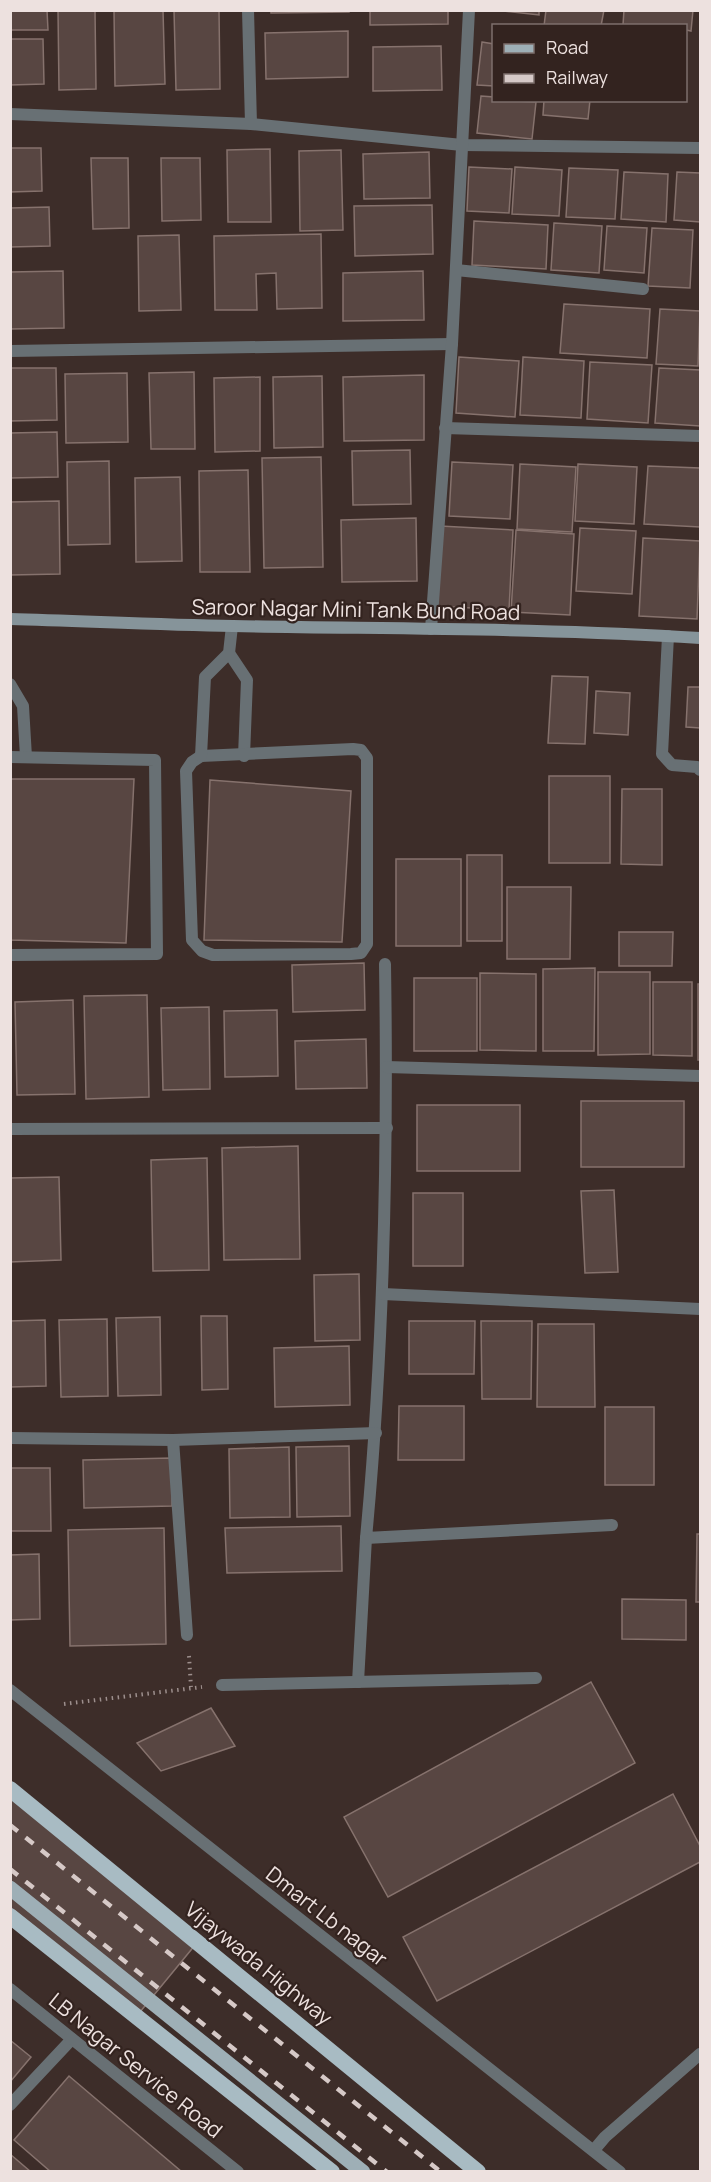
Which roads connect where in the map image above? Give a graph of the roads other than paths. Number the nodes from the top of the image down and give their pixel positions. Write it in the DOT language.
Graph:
graph roads {
  1 [pos="248,10"];
  2 [pos="469,10"];
  3 [pos="10,114"];
  4 [pos="251,124"];
  5 [pos="462,145"];
  6 [pos="700,148"];
  7 [pos="456,270"];
  8 [pos="643,289"];
  9 [pos="453,344"];
  10 [pos="10,351"];
  11 [pos="445,428"];
  12 [pos="700,436"];
  13 [pos="10,619"];
  14 [pos="232,626"];
  15 [pos="431,629"];
  16 [pos="668,636"];
  17 [pos="700,638"];
  18 [pos="229,653"];
  19 [pos="10,684"];
  20 [pos="201,756"];
  21 [pos="244,756"];
  22 [pos="10,757"];
  23 [pos="26,758"];
  24 [pos="700,770"];
  25 [pos="10,955"];
  26 [pos="385,964"];
  27 [pos="387,1067"];
  28 [pos="700,1076"];
  29 [pos="387,1128"];
  30 [pos="10,1129"];
  31 [pos="383,1294"];
  32 [pos="700,1309"];
  33 [pos="376,1433"];
  34 [pos="10,1438"];
  35 [pos="173,1440"];
  36 [pos="612,1525"];
  37 [pos="366,1538"];
  38 [pos="187,1635"];
  39 [pos="536,1678"];
  40 [pos="358,1682"];
  41 [pos="222,1685"];
  42 [pos="10,1690"];
  43 [pos="10,1789"];
  44 [pos="10,1888"];
  45 [pos="10,1916"];
  46 [pos="10,1989"];
  47 [pos="72,2039"];
  48 [pos="700,2054"];
  49 [pos="10,2105"];
  50 [pos="594,2150"];
  51 [pos="238,2172"];
  52 [pos="332,2172"];
  53 [pos="363,2172"];
  54 [pos="478,2172"];
  55 [pos="620,2172"];
  1 -- 4 [label="street"];
  2 -- 5 [label="street"];
  3 -- 4 [label="street"];
  4 -- 5 [label="street"];
  5 -- 6 [label="street"];
  5 -- 7 [label="street"];
  7 -- 8 [label="street"];
  7 -- 9 [label="street"];
  9 -- 10 [label="street"];
  9 -- 11 [label="street"];
  11 -- 12 [label="street"];
  11 -- 15 [label="street"];
  13 -- 14 [label="main road, Saroor Nagar Mini Tank Bund Road"];
  14 -- 15 [label="main road, Saroor Nagar Mini Tank Bund Road"];
  14 -- 18 [label="street"];
  15 -- 16 [label="main road, Saroor Nagar Mini Tank Bund Road"];
  16 -- 17 [label="main road, Saroor Nagar Mini Tank Bund Road"];
  16 -- 24 [label="street"];
  18 -- 20 [label="street"];
  18 -- 21 [label="street"];
  19 -- 23 [label="street"];
  20 -- 21 [label="street"];
  20 -- 21 [label="street"];
  22 -- 23 [label="street"];
  23 -- 25 [label="street"];
  26 -- 27 [label="street"];
  27 -- 28 [label="street"];
  27 -- 29 [label="street"];
  29 -- 30 [label="street"];
  29 -- 31 [label="street"];
  31 -- 32 [label="street"];
  31 -- 33 [label="street"];
  33 -- 35 [label="street"];
  33 -- 37 [label="street"];
  34 -- 35 [label="street"];
  35 -- 38 [label="street"];
  36 -- 37 [label="street"];
  37 -- 40 [label="street"];
  39 -- 40 [label="street"];
  40 -- 41 [label="street"];
  42 -- 50 [label="street, Dmart Lb nagar"];
  43 -- 54 [label="highway, Vijaywada Highway"];
  44 -- 53 [label="main road"];
  45 -- 52 [label="highway"];
  46 -- 47 [label="street, LB Nagar Service Road"];
  47 -- 49 [label="street"];
  47 -- 51 [label="street, LB Nagar Service Road"];
  48 -- 50 [label="street"];
  50 -- 55 [label="street, Dmart Lb nagar"];
}
